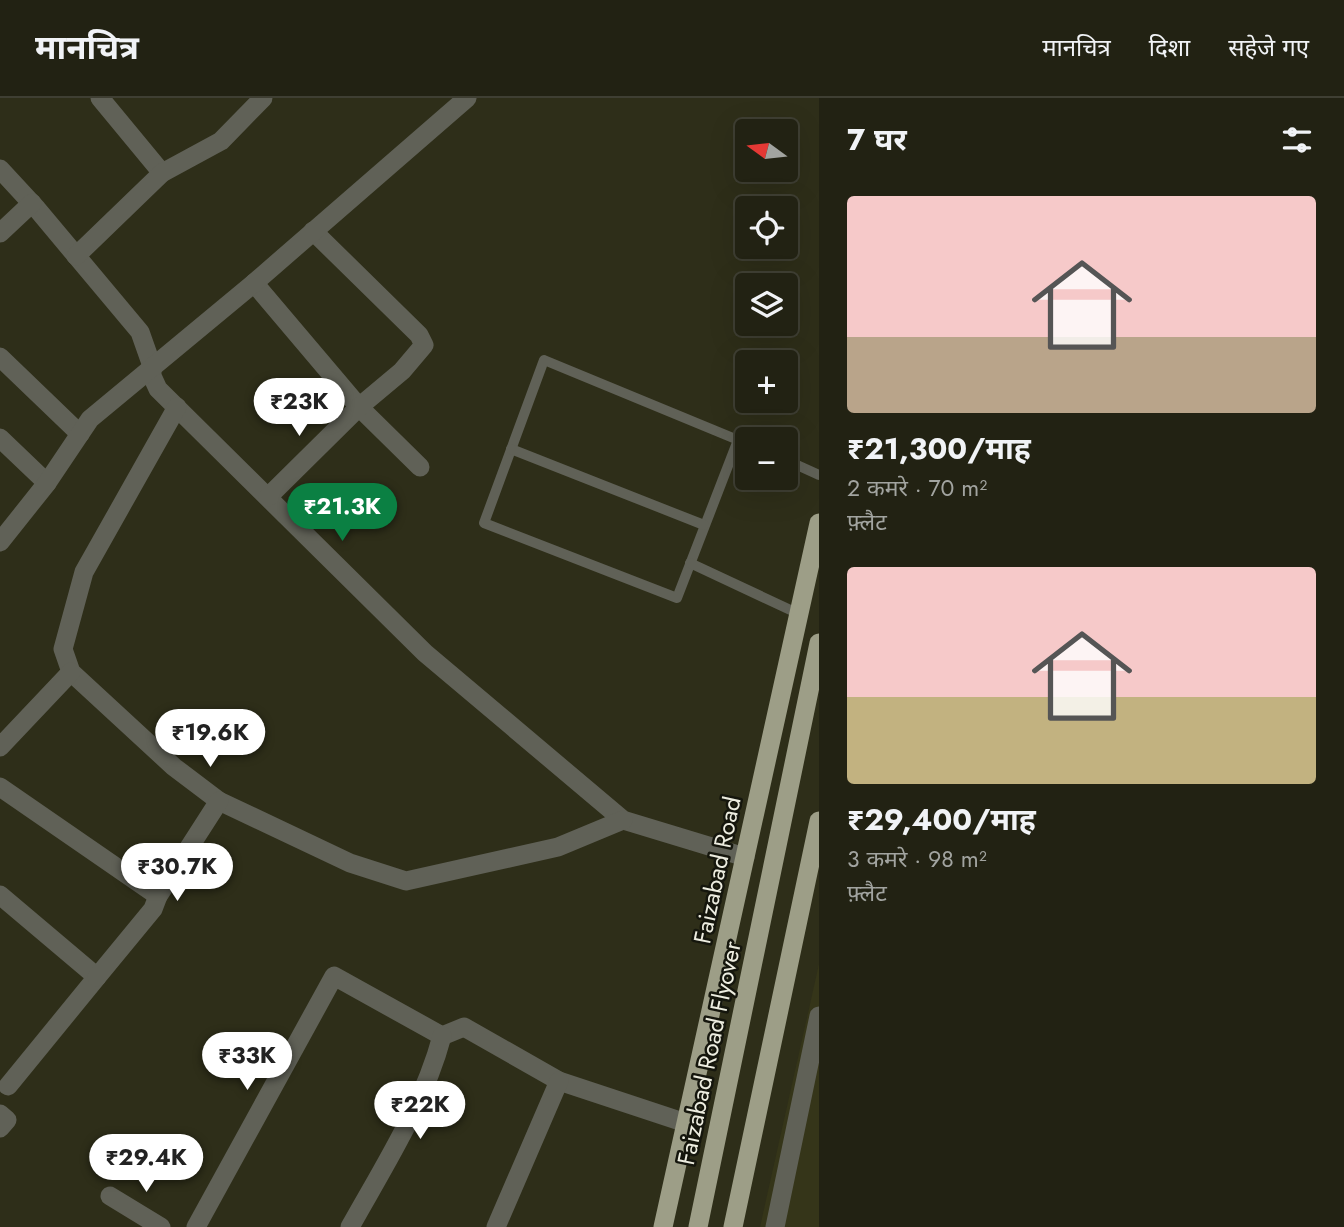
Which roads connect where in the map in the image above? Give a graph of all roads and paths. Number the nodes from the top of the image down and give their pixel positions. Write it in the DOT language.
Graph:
graph roads {
  1 [pos="100,98"];
  2 [pos="263,98"];
  3 [pos="467,98"];
  4 [pos="0,169"];
  5 [pos="162,173"];
  6 [pos="32,203"];
  7 [pos="313,231"];
  8 [pos="0,233"];
  9 [pos="76,256"];
  10 [pos="254,283"];
  11 [pos="0,357"];
  12 [pos="152,366"];
  13 [pos="177,407"];
  14 [pos="359,407"];
  15 [pos="80,434"];
  16 [pos="0,438"];
  17 [pos="735,439"];
  18 [pos="510,449"];
  19 [pos="735,459"];
  20 [pos="798,465"];
  21 [pos="420,467"];
  22 [pos="819,475"];
  23 [pos="47,483"];
  24 [pos="268,497"];
  25 [pos="819,523"];
  26 [pos="705,525"];
  27 [pos="0,542"];
  28 [pos="690,563"];
  29 [pos="799,614"];
  30 [pos="819,643"];
  31 [pos="71,672"];
  32 [pos="0,747"];
  33 [pos="0,787"];
  34 [pos="219,801"];
  35 [pos="623,820"];
  36 [pos="819,821"];
  37 [pos="745,857"];
  38 [pos="0,895"];
  39 [pos="158,896"];
  40 [pos="97,977"];
  41 [pos="819,1016"];
  42 [pos="442,1036"];
  43 [pos="559,1081"];
  44 [pos="3,1087"];
  45 [pos="0,1114"];
  46 [pos="686,1123"];
  47 [pos="0,1128"];
  48 [pos="110,1196"];
  49 [pos="161,1227"];
  50 [pos="196,1227"];
  51 [pos="350,1227"];
  52 [pos="496,1227"];
  53 [pos="663,1227"];
  54 [pos="698,1227"];
  55 [pos="733,1227"];
  56 [pos="775,1227"];
  1 -- 5 [label="street"];
  2 -- 5 [label="street"];
  3 -- 7 [label="street"];
  4 -- 6 [label="street"];
  5 -- 9 [label="street"];
  6 -- 8 [label="street"];
  6 -- 9 [label="street"];
  7 -- 10 [label="street"];
  7 -- 14 [label="street"];
  9 -- 12 [label="street"];
  10 -- 12 [label="street"];
  10 -- 14 [label="street"];
  11 -- 15 [label="street"];
  12 -- 13 [label="street"];
  12 -- 15 [label="street"];
  13 -- 24 [label="street"];
  13 -- 31 [label="street"];
  14 -- 21 [label="street"];
  14 -- 24 [label="street"];
  15 -- 23 [label="street"];
  16 -- 23 [label="street"];
  17 -- 18 [label="lane"];
  18 -- 26 [label="lane"];
  18 -- 28 [label="lane"];
  19 -- 26 [label="lane"];
  20 -- 22 [label="lane"];
  23 -- 27 [label="street"];
  24 -- 35 [label="street"];
  25 -- 29 [label="highway, Faizabad Road"];
  26 -- 28 [label="lane"];
  28 -- 29 [label="lane"];
  29 -- 37 [label="highway, Faizabad Road"];
  30 -- 54 [label="highway, Faizabad Road Flyover"];
  31 -- 32 [label="street"];
  31 -- 34 [label="street"];
  33 -- 39 [label="street"];
  34 -- 35 [label="street"];
  34 -- 39 [label="street"];
  35 -- 37 [label="street"];
  36 -- 55 [label="highway"];
  37 -- 46 [label="highway, Faizabad Road"];
  38 -- 40 [label="street"];
  39 -- 40 [label="street"];
  40 -- 44 [label="street"];
  41 -- 56 [label="street"];
  42 -- 43 [label="street"];
  42 -- 50 [label="street"];
  42 -- 51 [label="street"];
  43 -- 46 [label="street"];
  43 -- 52 [label="street"];
  45 -- 47 [label="street"];
  46 -- 53 [label="highway, Faizabad Road"];
  48 -- 49 [label="street"];
}
